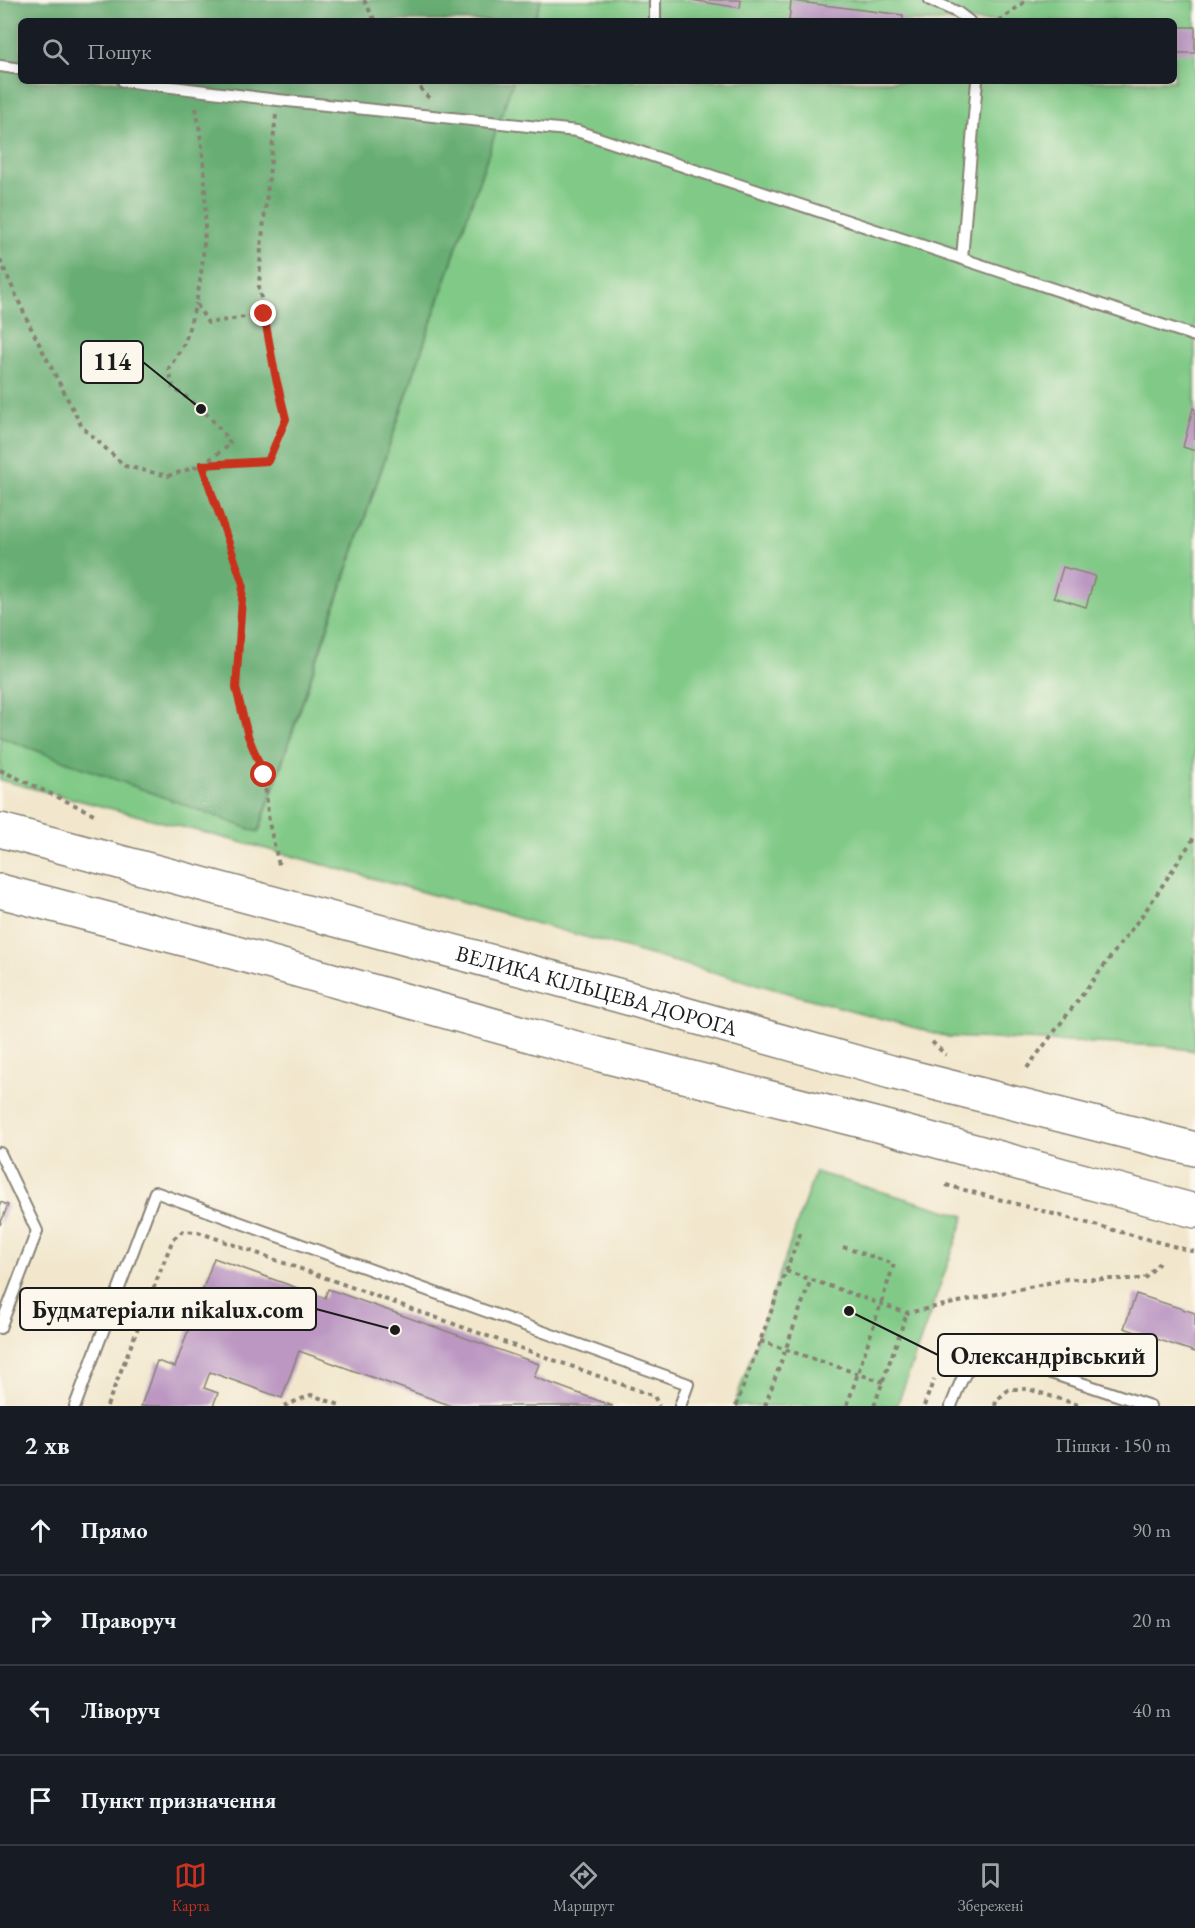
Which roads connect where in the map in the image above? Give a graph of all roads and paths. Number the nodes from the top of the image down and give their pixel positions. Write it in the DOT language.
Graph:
graph roads {
  1 [pos="364,0"];
  2 [pos="655,0"];
  3 [pos="930,0"];
  4 [pos="1027,0"];
  5 [pos="373,18"];
  6 [pos="655,18"];
  7 [pos="965,18"];
  8 [pos="1003,18"];
  9 [pos="0,66"];
  10 [pos="18,69"];
  11 [pos="149,84"];
  12 [pos="977,84"];
  13 [pos="193,89"];
  14 [pos="278,100"];
  15 [pos="962,259"];
  16 [pos="0,260"];
  17 [pos="196,303"];
  18 [pos="264,314"];
  19 [pos="1195,336"];
  20 [pos="202,465"];
  21 [pos="0,770"];
  22 [pos="96,815"];
  23 [pos="0,830"];
  24 [pos="1195,836"];
  25 [pos="279,865"];
  26 [pos="0,891"];
  27 [pos="932,1042"];
  28 [pos="948,1058"];
  29 [pos="1027,1068"];
  30 [pos="1195,1149"];
  31 [pos="0,1153"];
  32 [pos="946,1185"];
  33 [pos="1195,1211"];
  34 [pos="801,1231"];
  35 [pos="843,1247"];
  36 [pos="1195,1252"];
  37 [pos="1159,1263"];
  38 [pos="786,1270"];
  39 [pos="811,1279"];
  40 [pos="882,1304"];
  41 [pos="907,1313"];
  42 [pos="0,1328"];
  43 [pos="760,1341"];
  44 [pos="785,1350"];
  45 [pos="858,1374"];
  46 [pos="934,1379"];
  47 [pos="883,1382"];
  48 [pos="75,1406"];
  49 [pos="107,1406"];
  50 [pos="284,1406"];
  51 [pos="343,1406"];
  52 [pos="658,1406"];
  53 [pos="680,1406"];
  54 [pos="736,1406"];
  55 [pos="765,1406"];
  56 [pos="847,1406"];
  57 [pos="874,1406"];
  58 [pos="924,1406"];
  59 [pos="951,1406"];
  60 [pos="994,1406"];
  61 [pos="1082,1406"];
  62 [pos="1150,1406"];
  1 -- 5 [label="path"];
  2 -- 6 [label="lane"];
  3 -- 7 [label="lane"];
  4 -- 8 [label="path"];
  9 -- 10 [label="lane"];
  11 -- 13 [label="lane"];
  12 -- 15 [label="lane"];
  13 -- 14 [label="lane"];
  13 -- 17 [label="path"];
  14 -- 15 [label="lane"];
  14 -- 18 [label="path"];
  15 -- 19 [label="lane"];
  16 -- 20 [label="path"];
  17 -- 18 [label="path"];
  17 -- 20 [label="path"];
  18 -- 20 [label="path"];
  20 -- 25 [label="path"];
  21 -- 22 [label="path"];
  23 -- 30 [label="main road, ВЕЛИКА КІЛЬЦЕВА ДОРОГА"];
  24 -- 29 [label="path"];
  26 -- 33 [label="main road"];
  27 -- 28 [label="path"];
  31 -- 42 [label="lane"];
  32 -- 36 [label="path"];
  34 -- 38 [label="path"];
  35 -- 40 [label="path"];
  37 -- 41 [label="path"];
  38 -- 39 [label="path"];
  38 -- 43 [label="path"];
  39 -- 40 [label="path"];
  39 -- 44 [label="path"];
  40 -- 41 [label="path"];
  40 -- 45 [label="path"];
  41 -- 47 [label="path"];
  43 -- 44 [label="path"];
  43 -- 54 [label="path"];
  44 -- 45 [label="path"];
  44 -- 55 [label="path"];
  45 -- 47 [label="path"];
  45 -- 56 [label="path"];
  46 -- 58 [label="path"];
  47 -- 57 [label="path"];
  48 -- 53 [label="lane"];
  49 -- 52 [label="path"];
  50 -- 51 [label="path"];
  59 -- 62 [label="lane"];
  60 -- 61 [label="path"];
}
